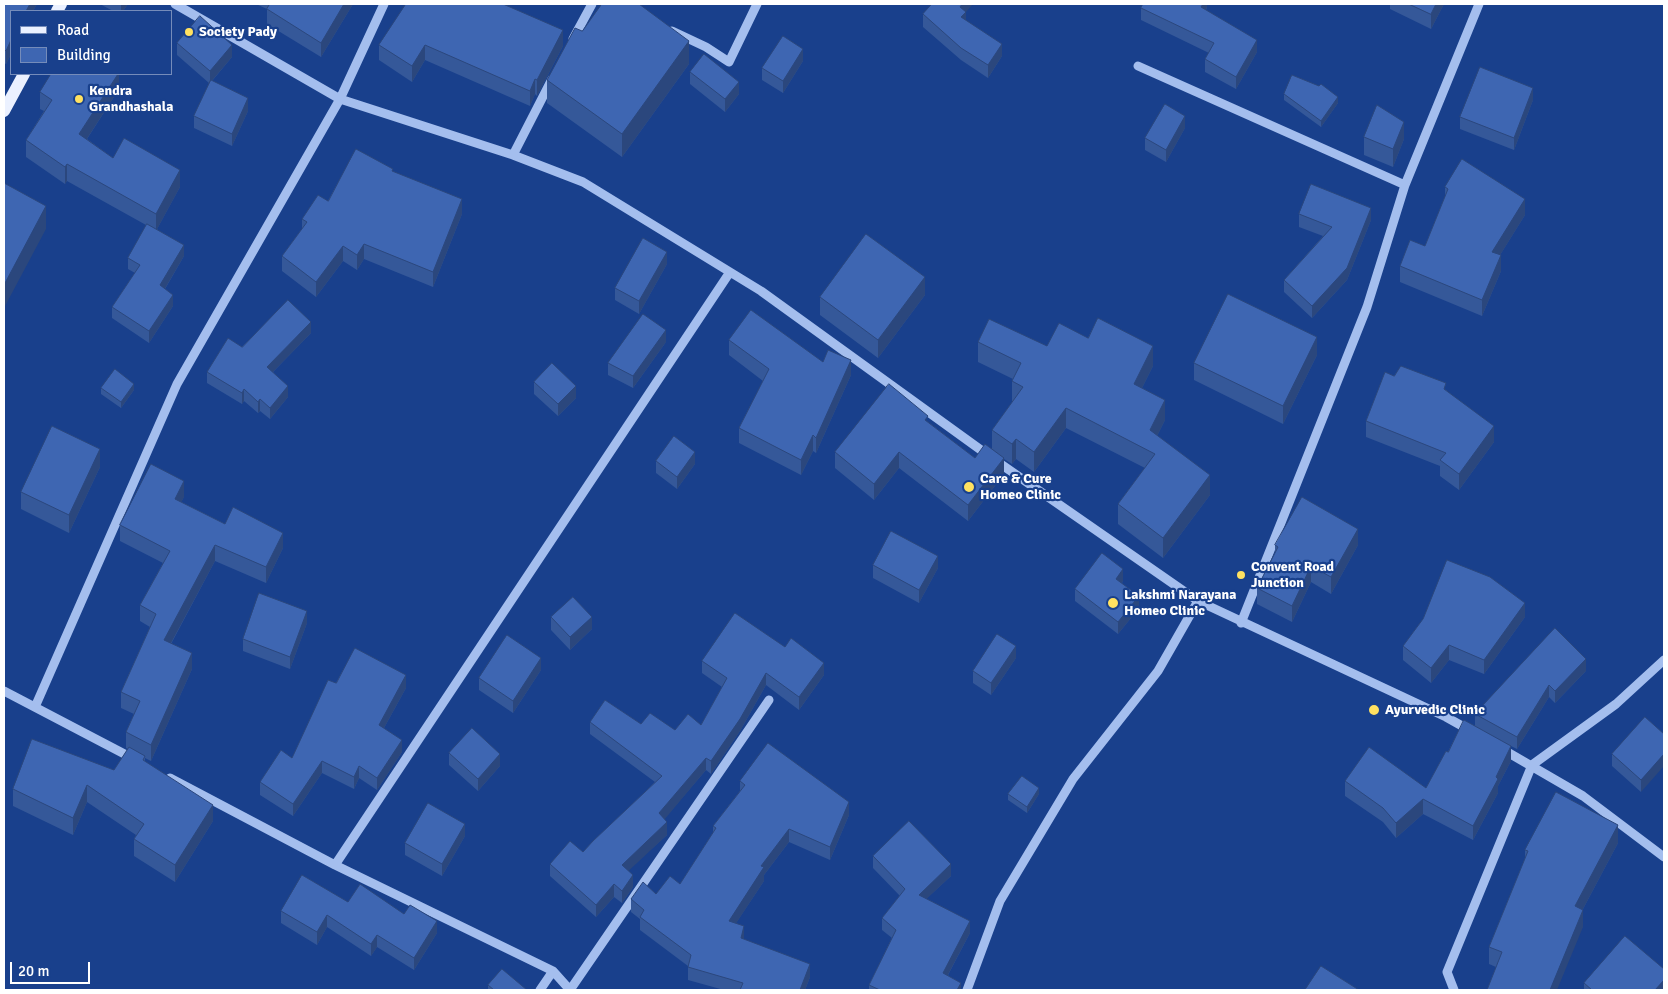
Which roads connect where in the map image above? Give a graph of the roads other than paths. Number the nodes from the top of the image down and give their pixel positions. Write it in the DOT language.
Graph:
graph roads {
  1 [pos="175,4"];
  2 [pos="384,4"];
  3 [pos="592,4"];
  4 [pos="757,4"];
  5 [pos="1479,4"];
  6 [pos="664,27"];
  7 [pos="570,46"];
  8 [pos="1138,66"];
  9 [pos="557,71"];
  10 [pos="23,75"];
  11 [pos="340,99"];
  12 [pos="4,111"];
  13 [pos="513,155"];
  14 [pos="1404,185"];
  15 [pos="730,272"];
  16 [pos="1198,601"];
  17 [pos="1241,623"];
  18 [pos="1664,660"];
  19 [pos="4,691"];
  20 [pos="769,700"];
  21 [pos="34,708"];
  22 [pos="1480,736"];
  23 [pos="1497,746"];
  24 [pos="144,765"];
  25 [pos="1532,765"];
  26 [pos="161,774"];
  27 [pos="1664,856"];
  28 [pos="335,864"];
  29 [pos="553,971"];
  30 [pos="540,990"];
  31 [pos="570,990"];
  32 [pos="968,990"];
  33 [pos="1454,990"];
  1 -- 11 [label="street"];
  2 -- 11 [label="street"];
  3 -- 7 [label="street"];
  4 -- 6 [label="street"];
  5 -- 14 [label="street"];
  8 -- 14 [label="street"];
  9 -- 13 [label="street"];
  10 -- 12 [label="main road"];
  11 -- 13 [label="street"];
  11 -- 21 [label="street"];
  13 -- 15 [label="street"];
  14 -- 17 [label="street"];
  15 -- 16 [label="street"];
  15 -- 28 [label="street"];
  16 -- 17 [label="street"];
  16 -- 32 [label="street"];
  17 -- 22 [label="street"];
  18 -- 25 [label="street"];
  19 -- 21 [label="street"];
  20 -- 31 [label="street"];
  21 -- 24 [label="street"];
  23 -- 25 [label="street"];
  25 -- 27 [label="street"];
  25 -- 33 [label="street"];
  26 -- 28 [label="street"];
  28 -- 29 [label="street"];
  29 -- 30 [label="street"];
  29 -- 31 [label="street"];
}
